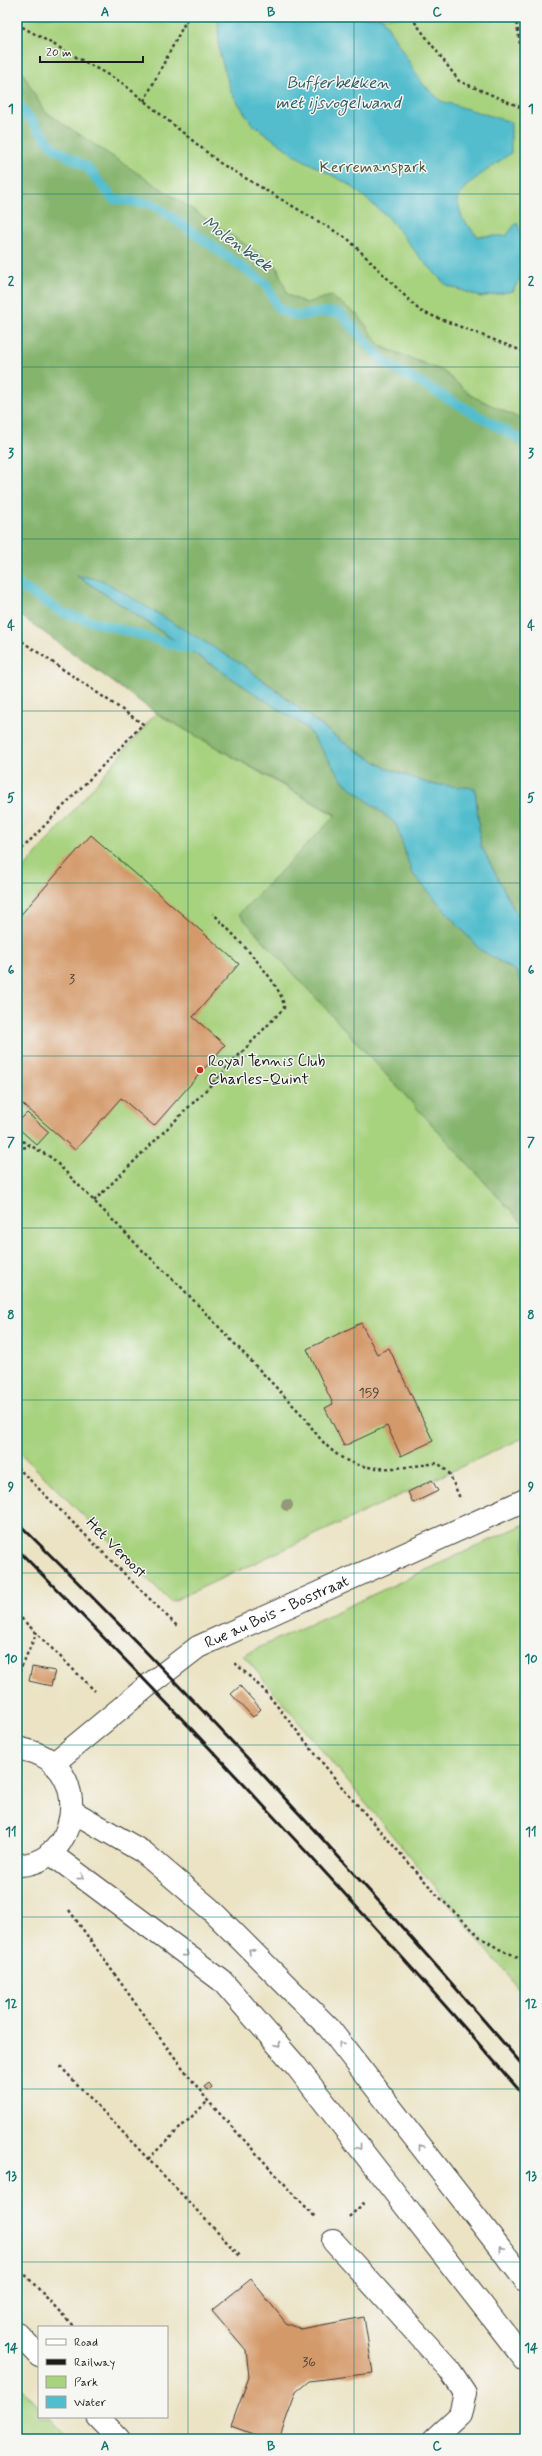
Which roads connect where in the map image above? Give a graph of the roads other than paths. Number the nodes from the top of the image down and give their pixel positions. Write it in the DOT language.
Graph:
graph roads {
  1 [pos="525,1500"];
  2 [pos="17,1748"];
  3 [pos="54,1763"];
  4 [pos="72,1811"];
  5 [pos="50,1853"];
  6 [pos="17,1865"];
  7 [pos="333,2241"];
  8 [pos="525,2280"];
  9 [pos="17,2333"];
  10 [pos="38,2355"];
  11 [pos="525,2360"];
  12 [pos="99,2418"];
  13 [pos="118,2439"];
  14 [pos="434,2439"];
  1 -- 3 [label="street, Rue au Bois - Bosstraat"];
  2 -- 3 [label="street"];
  3 -- 4 [label="street"];
  4 -- 5 [label="street"];
  8 -- 4 [label="street, one-way"];
  5 -- 6 [label="street"];
  5 -- 11 [label="street, one-way"];
  7 -- 14 [label="street"];
  9 -- 10 [label="street"];
  12 -- 13 [label="street"];
}
